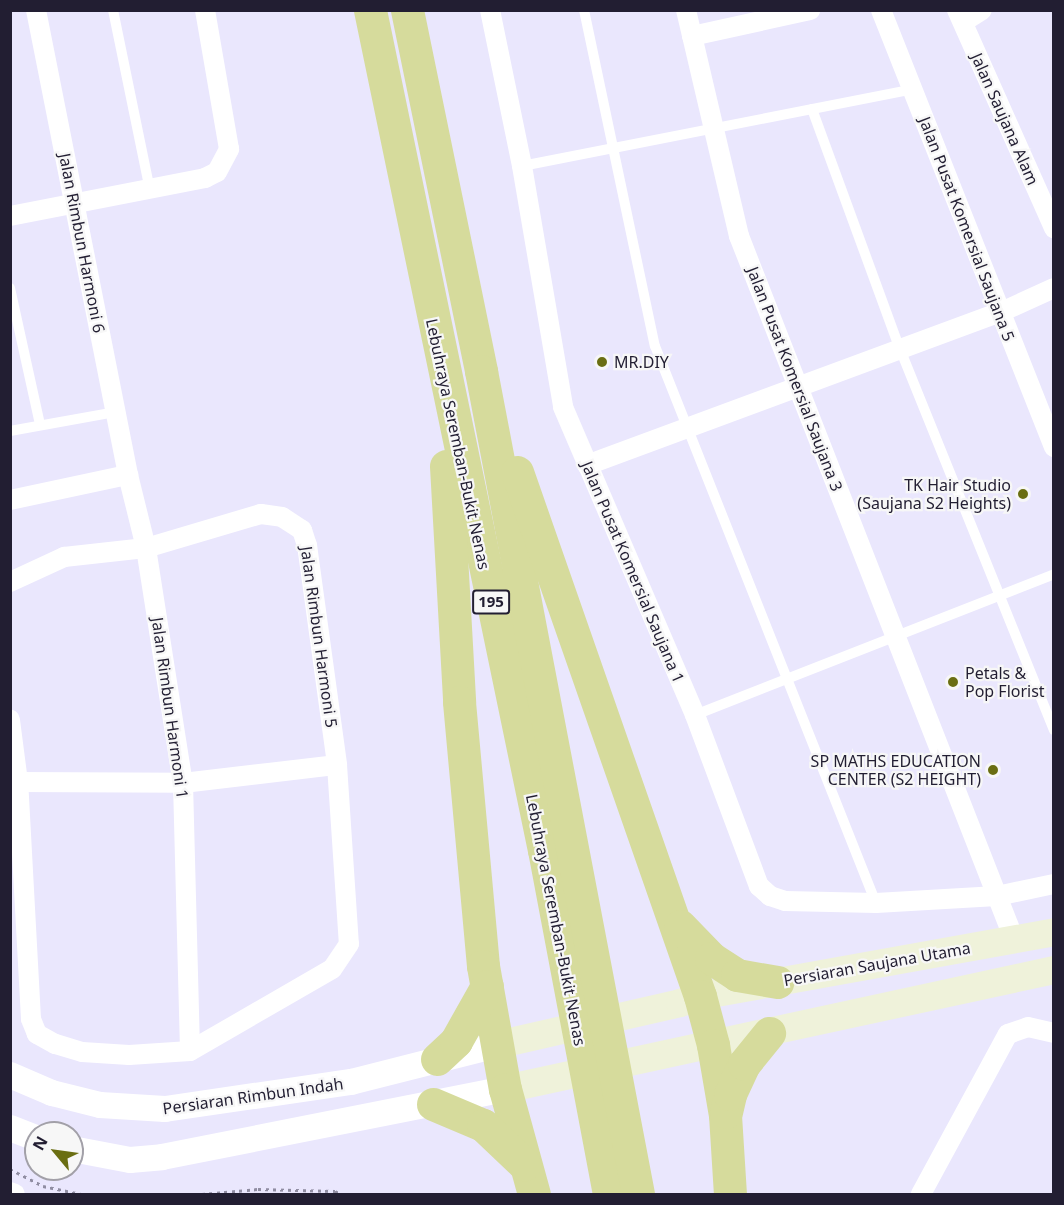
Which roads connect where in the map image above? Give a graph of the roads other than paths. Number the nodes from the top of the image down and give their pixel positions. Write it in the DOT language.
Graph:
graph roads {
  1 [pos="36,10"];
  2 [pos="113,10"];
  3 [pos="205,10"];
  4 [pos="370,10"];
  5 [pos="407,10"];
  6 [pos="490,10"];
  7 [pos="584,10"];
  8 [pos="686,10"];
  9 [pos="810,10"];
  10 [pos="881,10"];
  11 [pos="982,10"];
  12 [pos="960,16"];
  13 [pos="692,36"];
  14 [pos="913,89"];
  15 [pos="812,109"];
  16 [pos="712,128"];
  17 [pos="613,148"];
  18 [pos="522,166"];
  19 [pos="150,190"];
  20 [pos="75,205"];
  21 [pos="10,216"];
  22 [pos="1053,228"];
  23 [pos="10,288"];
  24 [pos="1053,288"];
  25 [pos="999,313"];
  26 [pos="900,349"];
  27 [pos="441,361"];
  28 [pos="482,371"];
  29 [pos="798,387"];
  30 [pos="116,412"];
  31 [pos="40,425"];
  32 [pos="688,428"];
  33 [pos="10,431"];
  34 [pos="1053,447"];
  35 [pos="587,465"];
  36 [pos="128,475"];
  37 [pos="10,500"];
  38 [pos="146,548"];
  39 [pos="1053,574"];
  40 [pos="10,582"];
  41 [pos="1000,595"];
  42 [pos="896,636"];
  43 [pos="787,679"];
  44 [pos="695,715"];
  45 [pos="10,720"];
  46 [pos="1053,730"];
  47 [pos="337,765"];
  48 [pos="18,782"];
  49 [pos="183,783"];
  50 [pos="1053,884"];
  51 [pos="998,896"];
  52 [pos="876,903"];
  53 [pos="677,923"];
  54 [pos="1053,932"];
  55 [pos="1014,939"];
  56 [pos="1053,970"];
  57 [pos="777,982"];
  58 [pos="487,986"];
  59 [pos="700,996"];
  60 [pos="769,1033"];
  61 [pos="1053,1033"];
  62 [pos="497,1045"];
  63 [pos="713,1045"];
  64 [pos="190,1051"];
  65 [pos="437,1059"];
  66 [pos="10,1075"];
  67 [pos="505,1089"];
  68 [pos="433,1104"];
  69 [pos="725,1115"];
  70 [pos="84,1151"];
  71 [pos="524,1164"];
  72 [pos="10,1192"];
  73 [pos="15,1194"];
  74 [pos="534,1194"];
  75 [pos="609,1194"];
  76 [pos="638,1194"];
  77 [pos="730,1194"];
  78 [pos="921,1194"];
  1 -- 20 [label="street, Jalan Rimbun Harmoni 6"];
  2 -- 19 [label="lane"];
  3 -- 19 [label="street"];
  4 -- 27 [label="highway, Lebuhraya Seremban-Bukit Nenas / 195"];
  5 -- 28 [label="highway, Lebuhraya Seremban-Bukit Nenas / 195"];
  6 -- 18 [label="street, Jalan Pusat Komersial Saujana 1"];
  7 -- 17 [label="lane"];
  8 -- 13 [label="street, Jalan Pusat Komersial Saujana 3"];
  9 -- 13 [label="street"];
  10 -- 14 [label="street, Jalan Pusat Komersial Saujana 5"];
  11 -- 12 [label="street"];
  12 -- 22 [label="street, Jalan Saujana Alam"];
  13 -- 16 [label="street, Jalan Pusat Komersial Saujana 3"];
  14 -- 15 [label="lane"];
  14 -- 25 [label="street, Jalan Pusat Komersial Saujana 5"];
  15 -- 16 [label="lane"];
  15 -- 26 [label="lane"];
  16 -- 17 [label="lane"];
  16 -- 29 [label="street, Jalan Pusat Komersial Saujana 3"];
  17 -- 18 [label="lane"];
  17 -- 32 [label="lane"];
  18 -- 35 [label="street, Jalan Pusat Komersial Saujana 1"];
  19 -- 20 [label="street"];
  20 -- 21 [label="street"];
  20 -- 30 [label="street, Jalan Rimbun Harmoni 6"];
  23 -- 31 [label="lane"];
  24 -- 25 [label="street"];
  25 -- 26 [label="street"];
  25 -- 34 [label="street, Jalan Pusat Komersial Saujana 5"];
  26 -- 29 [label="street"];
  26 -- 41 [label="lane"];
  27 -- 58 [label="highway"];
  27 -- 75 [label="highway, Lebuhraya Seremban-Bukit Nenas / 195"];
  28 -- 53 [label="highway"];
  28 -- 76 [label="highway, Lebuhraya Seremban-Bukit Nenas / 195"];
  29 -- 32 [label="street"];
  29 -- 42 [label="street, Jalan Pusat Komersial Saujana 3"];
  30 -- 31 [label="lane"];
  30 -- 36 [label="street, Jalan Rimbun Harmoni 6"];
  31 -- 33 [label="lane"];
  32 -- 35 [label="street"];
  32 -- 43 [label="lane"];
  35 -- 44 [label="street, Jalan Pusat Komersial Saujana 1"];
  36 -- 37 [label="street"];
  36 -- 38 [label="street, Jalan Rimbun Harmoni 1"];
  38 -- 40 [label="street, Jalan Rimbun Harmoni 5"];
  38 -- 47 [label="street, Jalan Rimbun Harmoni 5"];
  38 -- 49 [label="street, Jalan Rimbun Harmoni 1"];
  39 -- 41 [label="lane"];
  41 -- 42 [label="lane"];
  41 -- 46 [label="lane"];
  42 -- 43 [label="lane"];
  42 -- 51 [label="street, Jalan Pusat Komersial Saujana 3"];
  43 -- 44 [label="lane"];
  43 -- 52 [label="lane"];
  44 -- 52 [label="street, Jalan Pusat Komersial Saujana 1"];
  45 -- 48 [label="street"];
  47 -- 49 [label="street"];
  47 -- 64 [label="street, Jalan Rimbun Harmoni 5"];
  48 -- 49 [label="street"];
  48 -- 64 [label="street"];
  49 -- 64 [label="street, Jalan Rimbun Harmoni 1"];
  50 -- 51 [label="street"];
  51 -- 52 [label="street, Jalan Pusat Komersial Saujana 1"];
  51 -- 55 [label="street, Jalan Pusat Komersial Saujana 3"];
  53 -- 57 [label="highway"];
  53 -- 59 [label="highway"];
  54 -- 55 [label="main road, Persiaran Saujana Utama"];
  55 -- 57 [label="main road, Persiaran Saujana Utama"];
  56 -- 60 [label="main road"];
  57 -- 59 [label="main road, Persiaran Saujana Utama"];
  58 -- 62 [label="highway"];
  58 -- 65 [label="highway"];
  59 -- 62 [label="main road, Persiaran Saujana Utama"];
  59 -- 63 [label="highway"];
  60 -- 63 [label="main road"];
  60 -- 69 [label="highway"];
  61 -- 78 [label="street"];
  62 -- 65 [label="street, Persiaran Rimbun Indah"];
  62 -- 67 [label="highway"];
  63 -- 67 [label="main road"];
  63 -- 69 [label="highway"];
  65 -- 66 [label="street, Persiaran Rimbun Indah"];
  67 -- 68 [label="street"];
  67 -- 71 [label="highway"];
  68 -- 70 [label="street"];
  68 -- 71 [label="highway"];
  69 -- 77 [label="highway"];
  71 -- 74 [label="highway"];
  72 -- 73 [label="street"];
}
